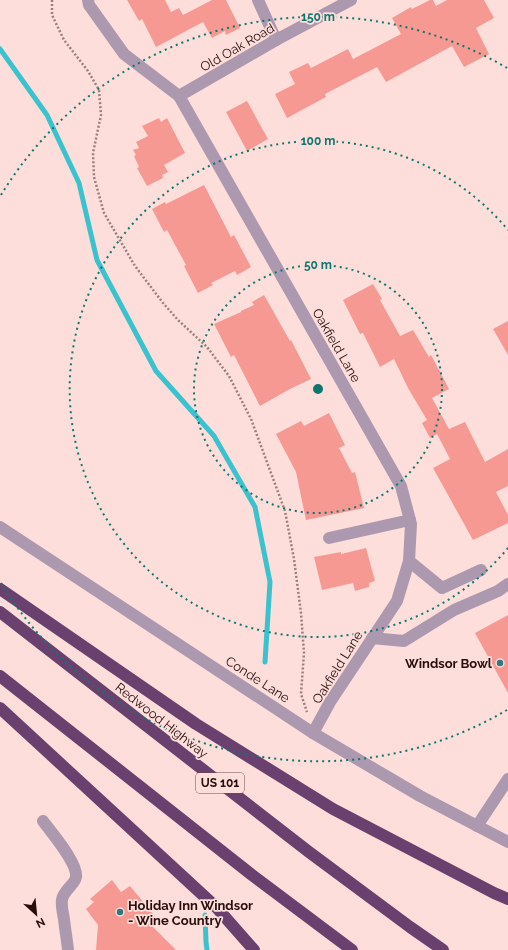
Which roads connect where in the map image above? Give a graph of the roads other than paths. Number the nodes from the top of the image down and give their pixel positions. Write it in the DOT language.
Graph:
graph roads {
  1 [pos="88,0"];
  2 [pos="258,0"];
  3 [pos="351,0"];
  4 [pos="276,40"];
  5 [pos="179,96"];
  6 [pos="410,520"];
  7 [pos="0,527"];
  8 [pos="329,538"];
  9 [pos="409,561"];
  10 [pos="481,570"];
  11 [pos="508,584"];
  12 [pos="0,589"];
  13 [pos="0,612"];
  14 [pos="372,638"];
  15 [pos="0,676"];
  16 [pos="0,708"];
  17 [pos="313,732"];
  18 [pos="508,779"];
  19 [pos="43,821"];
  20 [pos="476,826"];
  21 [pos="508,842"];
  22 [pos="508,899"];
  23 [pos="68,950"];
  24 [pos="254,950"];
  25 [pos="352,950"];
  26 [pos="443,950"];
  1 -- 5 [label="street, Oakfield Lane"];
  2 -- 4 [label="street"];
  3 -- 4 [label="street, Old Oak Road"];
  4 -- 5 [label="street, Old Oak Road"];
  5 -- 6 [label="street, Oakfield Lane"];
  6 -- 8 [label="street"];
  6 -- 9 [label="street, Oakfield Lane"];
  7 -- 17 [label="street, Conde Lane"];
  9 -- 10 [label="street"];
  9 -- 14 [label="street, Oakfield Lane"];
  11 -- 14 [label="street"];
  12 -- 22 [label="highway"];
  13 -- 26 [label="highway, Redwood Highway / US 101"];
  14 -- 17 [label="street, Oakfield Lane"];
  15 -- 25 [label="highway"];
  16 -- 24 [label="highway"];
  17 -- 20 [label="street, Conde Lane"];
  18 -- 20 [label="street"];
  19 -- 23 [label="street"];
  20 -- 21 [label="street, Conde Lane"];
}
